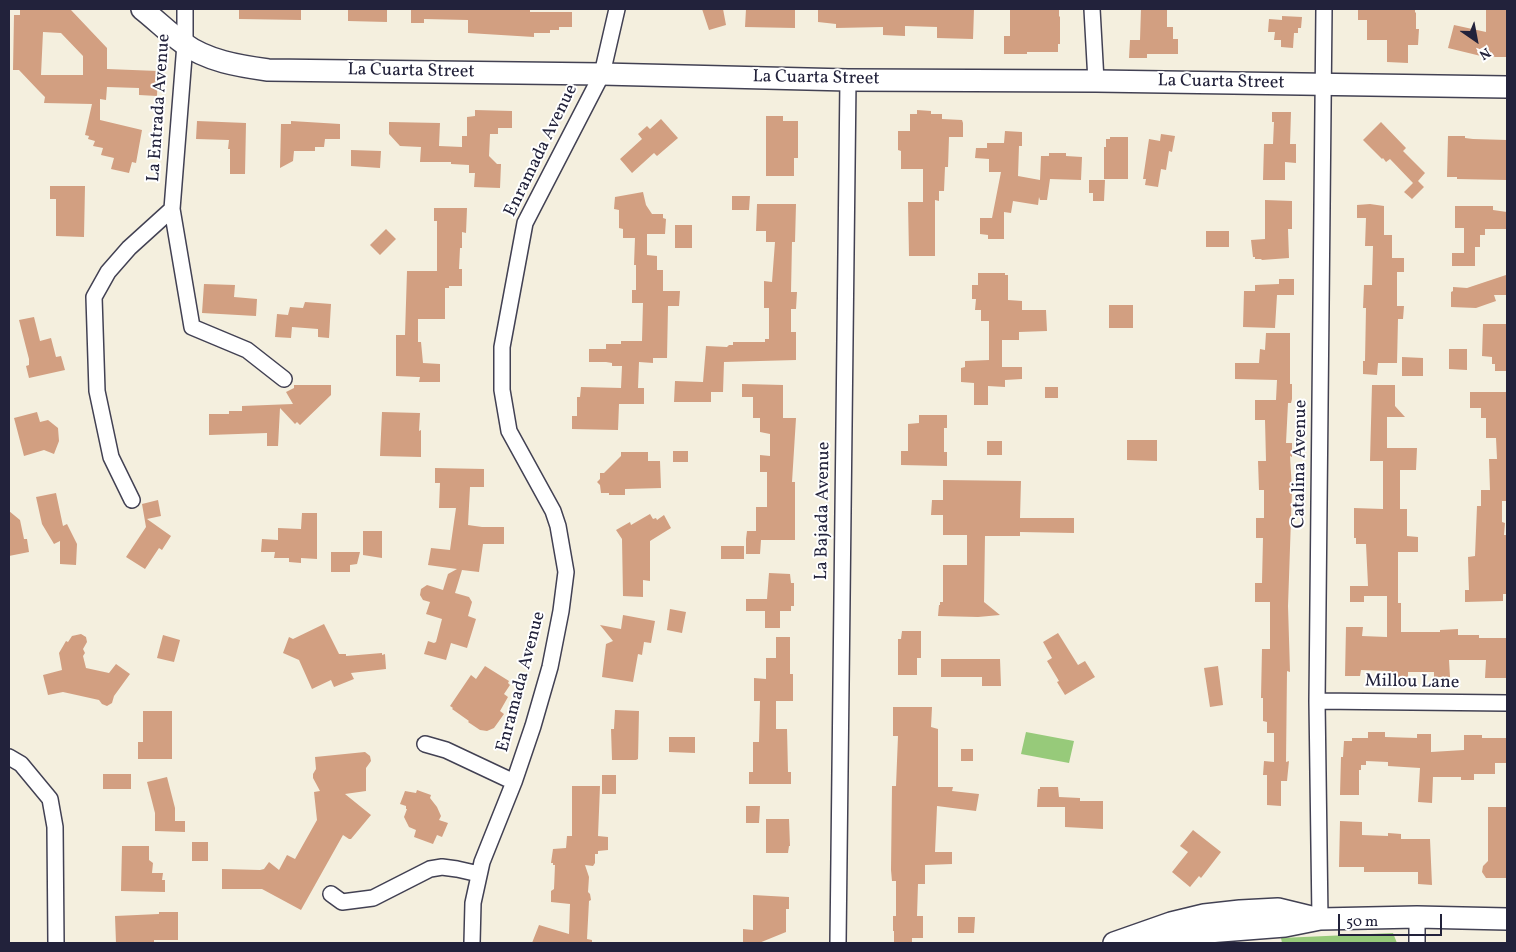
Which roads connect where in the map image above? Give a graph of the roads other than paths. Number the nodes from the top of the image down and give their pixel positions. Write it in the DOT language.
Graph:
graph roads {
  1 [pos="142,9"];
  2 [pos="185,9"];
  3 [pos="617,9"];
  4 [pos="1092,9"];
  5 [pos="1324,9"];
  6 [pos="185,44"];
  7 [pos="602,74"];
  8 [pos="848,80"];
  9 [pos="1096,81"];
  10 [pos="1324,85"];
  11 [pos="1507,87"];
  12 [pos="172,209"];
  13 [pos="284,379"];
  14 [pos="132,500"];
  15 [pos="1317,701"];
  16 [pos="1507,703"];
  17 [pos="425,744"];
  18 [pos="9,757"];
  19 [pos="514,782"];
  20 [pos="479,874"];
  21 [pos="331,894"];
  22 [pos="1417,917"];
  23 [pos="1320,919"];
  24 [pos="1507,919"];
  25 [pos="56,943"];
  26 [pos="472,943"];
  27 [pos="838,943"];
  28 [pos="1114,943"];
  29 [pos="1138,943"];
  30 [pos="1417,943"];
  1 -- 6 [label="street, La Cuarta Street"];
  2 -- 6 [label="street, La Entrada Avenue"];
  3 -- 7 [label="street, Enramada Avenue"];
  4 -- 9 [label="street"];
  5 -- 10 [label="street, Catalina Avenue"];
  6 -- 7 [label="street, La Cuarta Street"];
  6 -- 12 [label="street, La Entrada Avenue"];
  7 -- 8 [label="street, La Cuarta Street"];
  7 -- 19 [label="street, Enramada Avenue"];
  8 -- 9 [label="street, La Cuarta Street"];
  8 -- 27 [label="street, La Bajada Avenue"];
  9 -- 10 [label="street, La Cuarta Street"];
  10 -- 11 [label="street, La Cuarta Street"];
  10 -- 15 [label="street, Catalina Avenue"];
  12 -- 13 [label="street, La Entrada Avenue"];
  12 -- 14 [label="street"];
  15 -- 16 [label="street, Millou Lane"];
  15 -- 23 [label="street, Catalina Avenue"];
  17 -- 19 [label="street"];
  18 -- 25 [label="street"];
  19 -- 20 [label="street, Enramada Avenue"];
  20 -- 21 [label="street"];
  20 -- 26 [label="street, Enramada Avenue"];
  22 -- 23 [label="street"];
  22 -- 24 [label="street"];
  22 -- 30 [label="street"];
  23 -- 28 [label="street"];
  23 -- 29 [label="street"];
}
